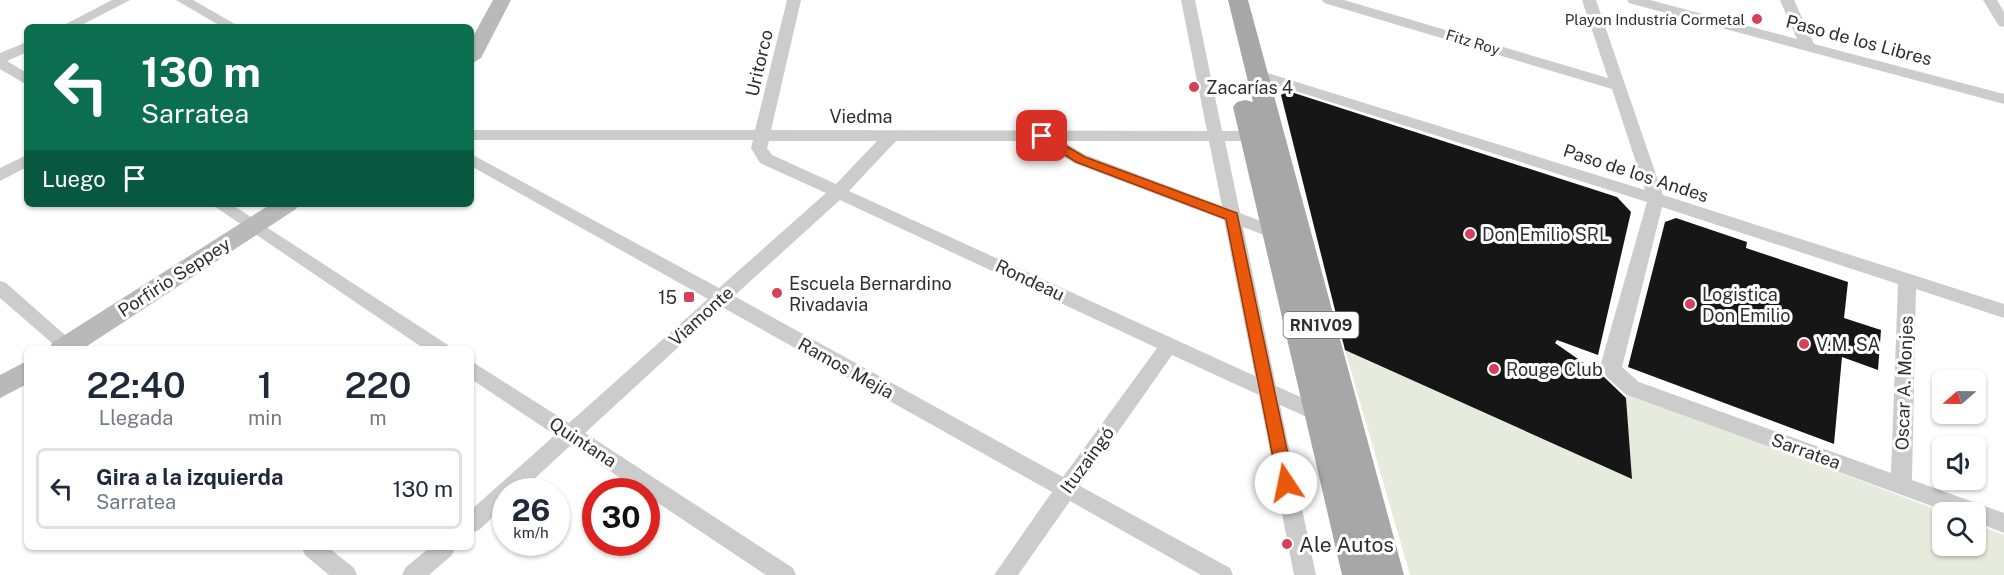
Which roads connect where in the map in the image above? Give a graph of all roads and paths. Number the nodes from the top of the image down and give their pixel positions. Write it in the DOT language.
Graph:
graph roads {
  1 [pos="123,0"];
  2 [pos="183,0"];
  3 [pos="502,0"];
  4 [pos="794,0"];
  5 [pos="1188,0"];
  6 [pos="1220,0"];
  7 [pos="1238,0"];
  8 [pos="1329,0"];
  9 [pos="1589,0"];
  10 [pos="1634,0"];
  11 [pos="1787,0"];
  12 [pos="1990,0"];
  13 [pos="2004,23"];
  14 [pos="73,24"];
  15 [pos="227,24"];
  16 [pos="1808,47"];
  17 [pos="24,48"];
  18 [pos="474,52"];
  19 [pos="0,61"];
  20 [pos="1256,74"];
  21 [pos="24,78"];
  22 [pos="1617,86"];
  23 [pos="2004,99"];
  24 [pos="474,135"];
  25 [pos="762,136"];
  26 [pos="891,136"];
  27 [pos="1042,136"];
  28 [pos="1216,136"];
  29 [pos="1251,136"];
  30 [pos="474,161"];
  31 [pos="24,162"];
  32 [pos="0,175"];
  33 [pos="839,191"];
  34 [pos="1656,199"];
  35 [pos="224,207"];
  36 [pos="283,207"];
  37 [pos="1232,217"];
  38 [pos="253,226"];
  39 [pos="1275,234"];
  40 [pos="1907,280"];
  41 [pos="0,288"];
  42 [pos="720,299"];
  43 [pos="2004,311"];
  44 [pos="1170,345"];
  45 [pos="65,346"];
  46 [pos="70,346"];
  47 [pos="435,346"];
  48 [pos="474,371"];
  49 [pos="24,373"];
  50 [pos="0,388"];
  51 [pos="1268,391"];
  52 [pos="1318,414"];
  53 [pos="570,434"];
  54 [pos="1901,486"];
  55 [pos="1066,490"];
  56 [pos="474,520"];
  57 [pos="2004,523"];
  58 [pos="315,550"];
  59 [pos="442,550"];
  60 [pos="346,575"];
  61 [pos="413,575"];
  62 [pos="785,575"];
  63 [pos="1005,575"];
  64 [pos="1222,575"];
  65 [pos="1305,575"];
  66 [pos="1359,575"];
  67 [pos="1387,575"];
  1 -- 14 [label="street"];
  2 -- 15 [label="street"];
  3 -- 18 [label="main road"];
  4 -- 25 [label="street, Uritorco"];
  5 -- 28 [label="street"];
  6 -- 29 [label="main road, RN1V09"];
  7 -- 20 [label="main road, RN1V09"];
  8 -- 22 [label="street, Fitz Roy"];
  9 -- 22 [label="street"];
  10 -- 16 [label="street, Paso de los Libres"];
  11 -- 16 [label="street"];
  12 -- 13 [label="street"];
  16 -- 23 [label="street, Paso de los Libres"];
  17 -- 19 [label="street"];
  19 -- 21 [label="street"];
  20 -- 34 [label="street, Paso de los Andes"];
  20 -- 67 [label="main road, RN1V09"];
  22 -- 34 [label="street"];
  24 -- 25 [label="street, Viedma"];
  25 -- 26 [label="street, Viedma"];
  25 -- 33 [label="street, Rondeau"];
  26 -- 27 [label="street, Viedma"];
  26 -- 33 [label="street, Viamonte"];
  27 -- 28 [label="street, Viedma"];
  27 -- 37 [label="street"];
  28 -- 29 [label="street, Viedma"];
  28 -- 37 [label="street"];
  29 -- 39 [label="main road, RN1V09"];
  30 -- 42 [label="street, Ramos Mejía"];
  31 -- 32 [label="street"];
  33 -- 42 [label="street, Viamonte"];
  33 -- 44 [label="street, Rondeau"];
  34 -- 40 [label="street, Paso de los Andes"];
  34 -- 54 [label="street, Sarratea"];
  35 -- 38 [label="street"];
  36 -- 38 [label="main road, Porfirio Seppey"];
  37 -- 39 [label="street"];
  37 -- 51 [label="street"];
  38 -- 46 [label="main road, Porfirio Seppey"];
  38 -- 47 [label="street"];
  39 -- 52 [label="main road, RN1V09"];
  40 -- 43 [label="street, Paso de los Andes"];
  40 -- 54 [label="street, Oscar A. Monjes"];
  41 -- 45 [label="street"];
  42 -- 53 [label="street, Viamonte"];
  42 -- 55 [label="street, Ramos Mejía"];
  44 -- 51 [label="street, Rondeau"];
  44 -- 55 [label="street, Ituzaingó"];
  48 -- 53 [label="street, Quintana"];
  49 -- 50 [label="main road"];
  51 -- 52 [label="street, Rondeau"];
  51 -- 65 [label="street"];
  52 -- 66 [label="main road, RN1V09"];
  53 -- 56 [label="street, Viamonte"];
  53 -- 62 [label="street, Quintana"];
  54 -- 57 [label="street, Sarratea"];
  55 -- 63 [label="street, Ituzaingó"];
  55 -- 64 [label="street, Ramos Mejía"];
  58 -- 60 [label="street"];
  59 -- 61 [label="street"];
}
